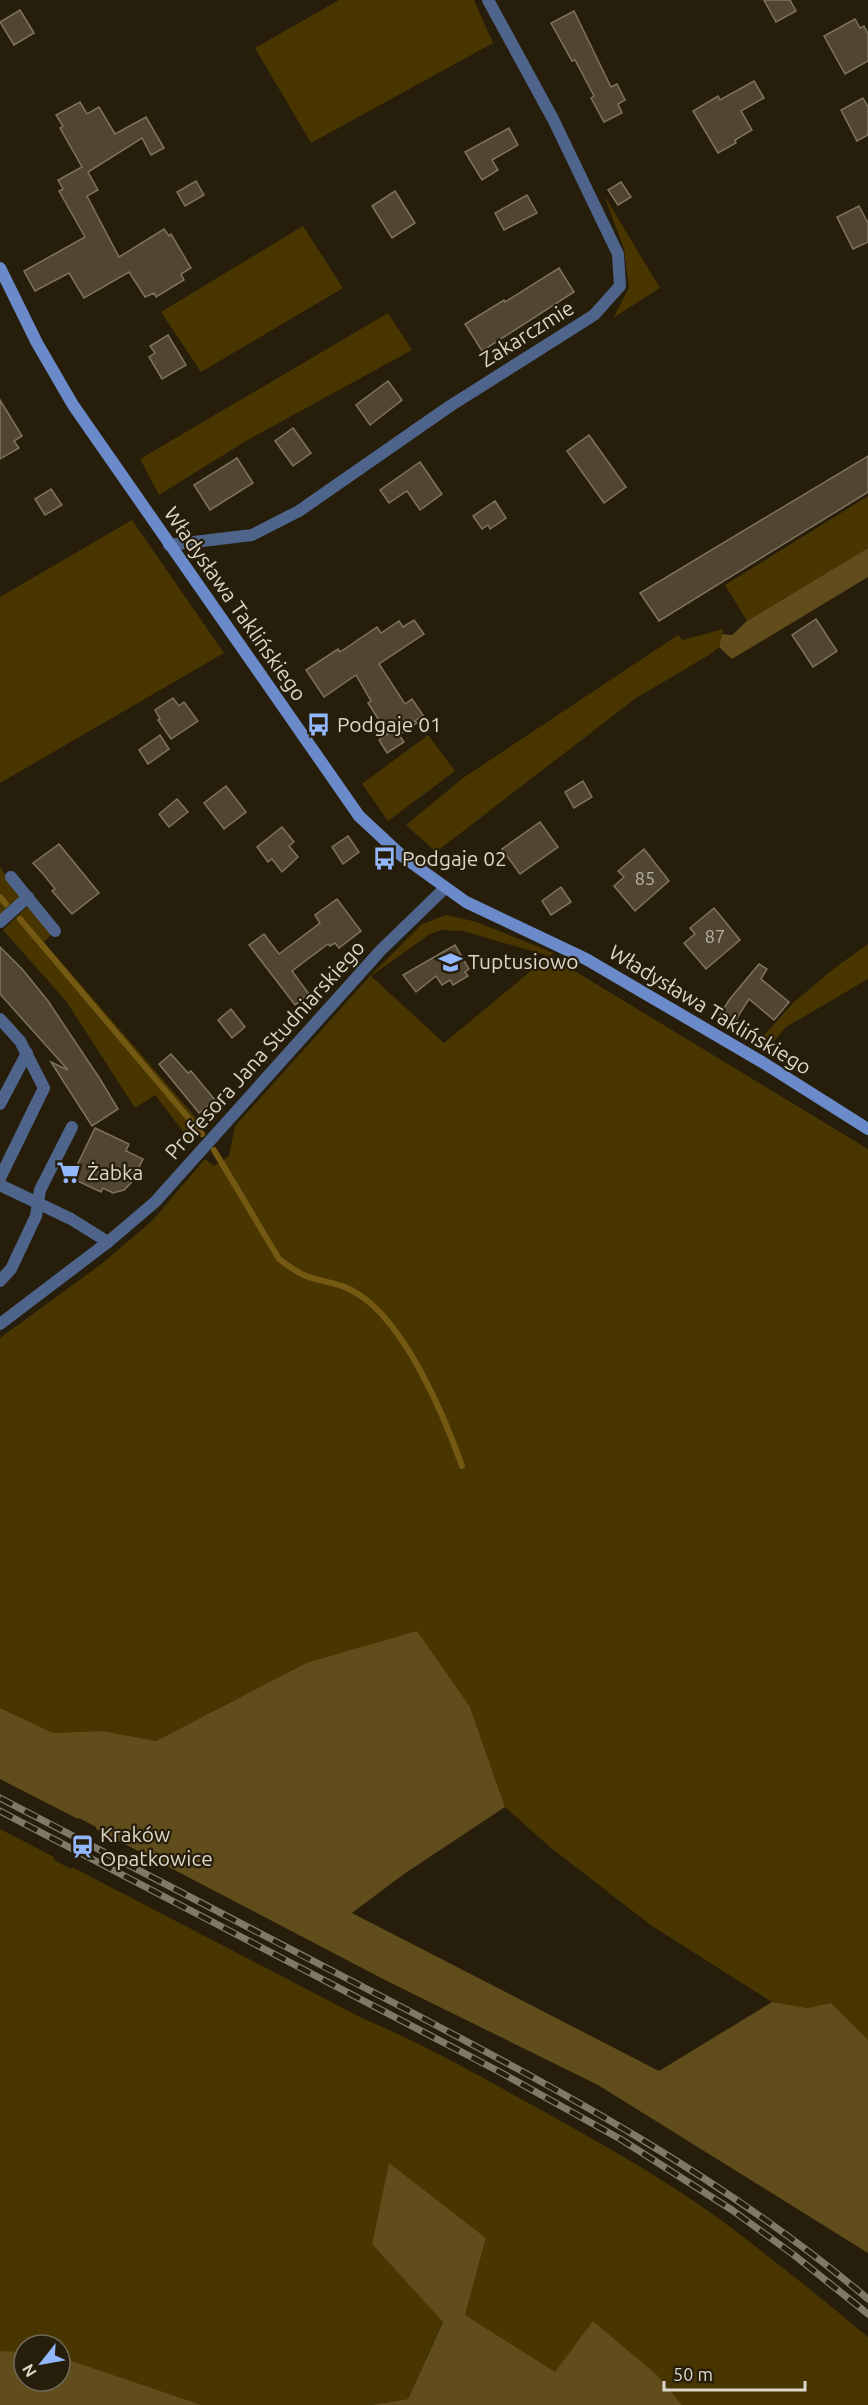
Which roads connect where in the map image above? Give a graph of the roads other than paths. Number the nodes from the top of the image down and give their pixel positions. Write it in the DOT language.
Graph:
graph roads {
  1 [pos="488,0"];
  2 [pos="0,268"];
  3 [pos="169,545"];
  4 [pos="11,877"];
  5 [pos="445,888"];
  6 [pos="28,897"];
  7 [pos="0,922"];
  8 [pos="55,931"];
  9 [pos="0,1019"];
  10 [pos="27,1053"];
  11 [pos="0,1104"];
  12 [pos="72,1127"];
  13 [pos="868,1129"];
  14 [pos="0,1178"];
  15 [pos="0,1185"];
  16 [pos="38,1204"];
  17 [pos="108,1242"];
  18 [pos="0,1281"];
  19 [pos="0,1324"];
  1 -- 3 [label="street, Zakarczmie"];
  2 -- 3 [label="street, Władysława Taklińskiego"];
  3 -- 5 [label="street, Władysława Taklińskiego"];
  4 -- 6 [label="street"];
  5 -- 13 [label="street, Władysława Taklińskiego"];
  5 -- 17 [label="street, Profesora Jana Studniarskiego"];
  6 -- 7 [label="street"];
  6 -- 8 [label="street"];
  9 -- 10 [label="street"];
  10 -- 11 [label="street"];
  10 -- 14 [label="street"];
  12 -- 16 [label="street"];
  15 -- 16 [label="street"];
  16 -- 17 [label="street"];
  16 -- 18 [label="street"];
  17 -- 19 [label="street, Profesora Jana Studniarskiego"];
}
